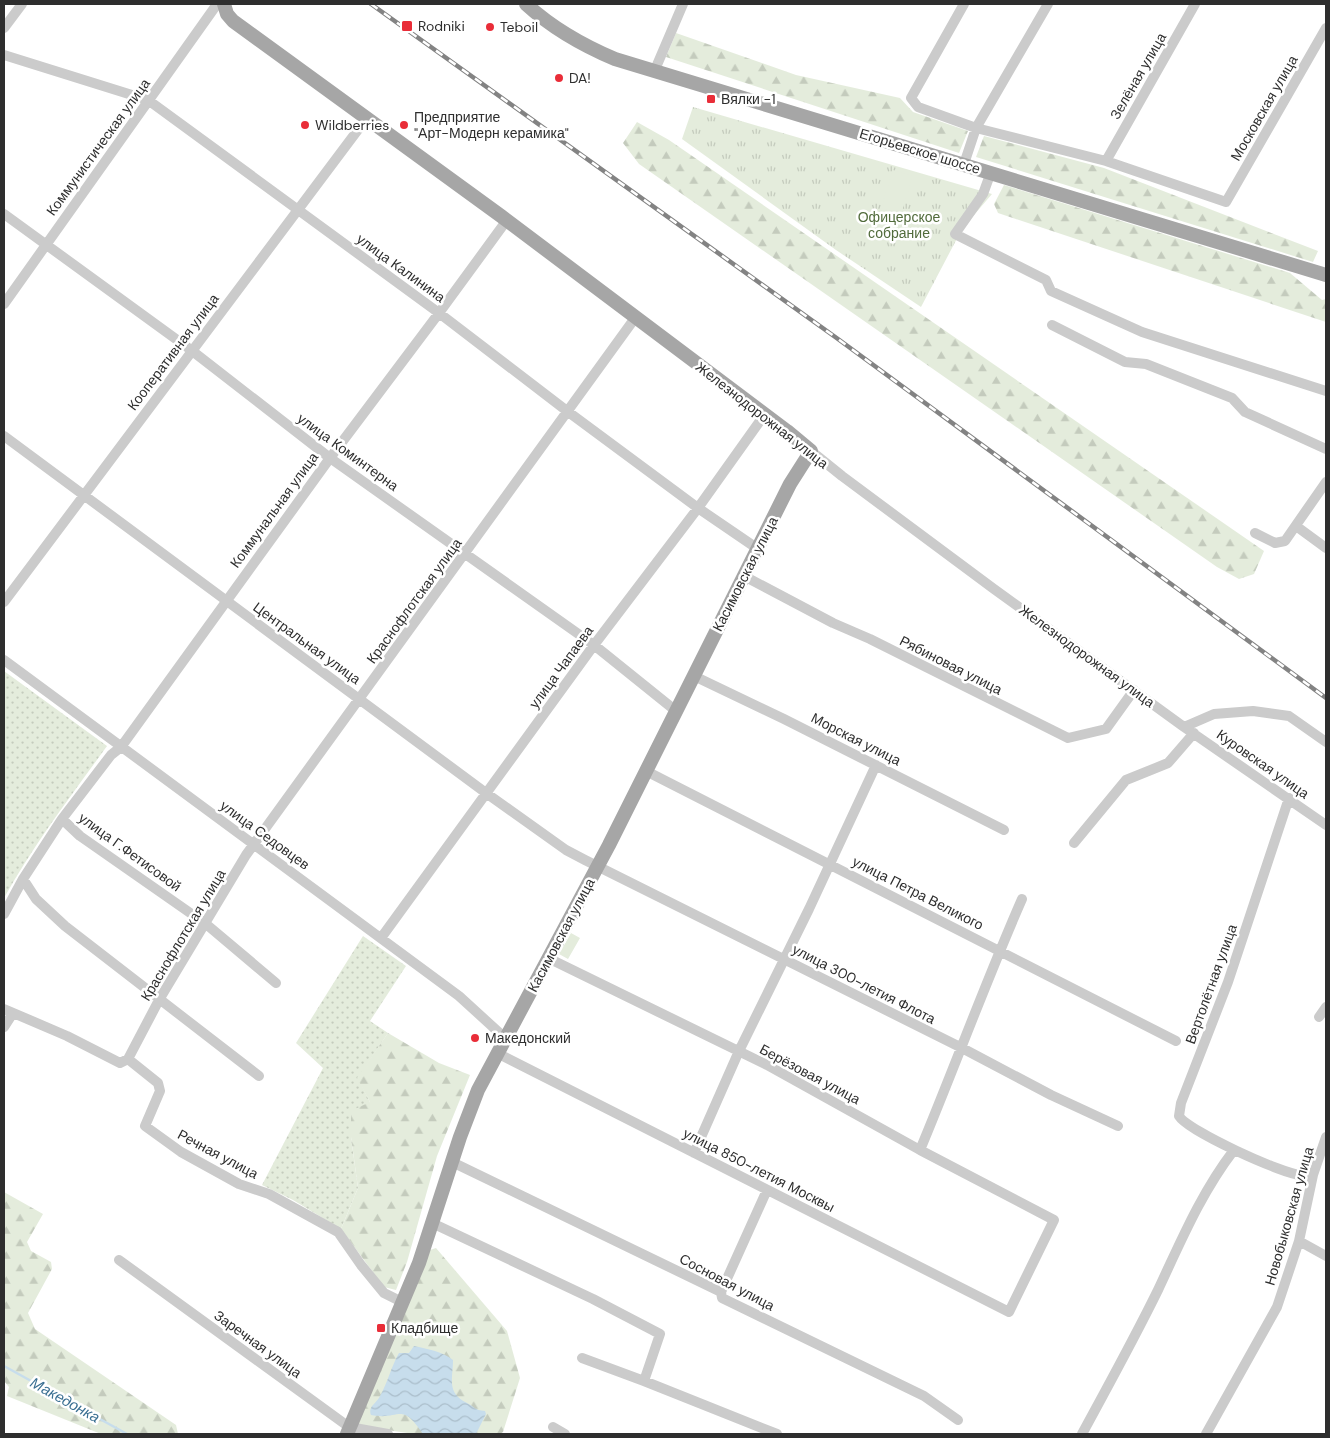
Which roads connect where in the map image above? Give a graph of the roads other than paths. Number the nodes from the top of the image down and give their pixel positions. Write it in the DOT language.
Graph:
graph roads {
  1 [pos="22,4"];
  2 [pos="526,4"];
  3 [pos="683,4"];
  4 [pos="964,4"];
  5 [pos="1048,4"];
  6 [pos="1194,4"];
  7 [pos="219,5"];
  8 [pos="4,28"];
  9 [pos="1326,28"];
  10 [pos="4,55"];
  11 [pos="654,72"];
  12 [pos="148,100"];
  13 [pos="366,119"];
  14 [pos="976,128"];
  15 [pos="1106,161"];
  16 [pos="964,164"];
  17 [pos="991,172"];
  18 [pos="298,209"];
  19 [pos="4,214"];
  20 [pos="507,220"];
  21 [pos="45,244"];
  22 [pos="1325,272"];
  23 [pos="4,304"];
  24 [pos="439,313"];
  25 [pos="635,318"];
  26 [pos="1052,325"];
  27 [pos="192,350"];
  28 [pos="1326,391"];
  29 [pos="567,411"];
  30 [pos="765,414"];
  31 [pos="4,436"];
  32 [pos="1326,449"];
  33 [pos="811,451"];
  34 [pos="330,458"];
  35 [pos="1326,482"];
  36 [pos="83,494"];
  37 [pos="698,508"];
  38 [pos="1296,526"];
  39 [pos="1255,533"];
  40 [pos="758,548"];
  41 [pos="1326,548"];
  42 [pos="466,553"];
  43 [pos="744,576"];
  44 [pos="226,600"];
  45 [pos="4,602"];
  46 [pos="594,645"];
  47 [pos="4,660"];
  48 [pos="694,676"];
  49 [pos="1134,690"];
  50 [pos="360,698"];
  51 [pos="676,711"];
  52 [pos="1184,726"];
  53 [pos="1194,733"];
  54 [pos="1326,742"];
  55 [pos="121,746"];
  56 [pos="876,765"];
  57 [pos="646,771"];
  58 [pos="486,793"];
  59 [pos="1289,798"];
  60 [pos="62,819"];
  61 [pos="1326,825"];
  62 [pos="1004,830"];
  63 [pos="1074,842"];
  64 [pos="254,845"];
  65 [pos="830,864"];
  66 [pos="597,867"];
  67 [pos="23,879"];
  68 [pos="1022,899"];
  69 [pos="4,914"];
  70 [pos="206,924"];
  71 [pos="381,938"];
  72 [pos="1000,950"];
  73 [pos="548,958"];
  74 [pos="784,959"];
  75 [pos="276,983"];
  76 [pos="160,1000"];
  77 [pos="1326,1007"];
  78 [pos="8,1011"];
  79 [pos="1319,1017"];
  80 [pos="4,1027"];
  81 [pos="505,1038"];
  82 [pos="1176,1041"];
  83 [pos="962,1048"];
  84 [pos="739,1051"];
  85 [pos="497,1053"];
  86 [pos="128,1059"];
  87 [pos="259,1076"];
  88 [pos="1118,1126"];
  89 [pos="1325,1144"];
  90 [pos="920,1150"];
  91 [pos="1234,1150"];
  92 [pos="694,1153"];
  93 [pos="452,1162"];
  94 [pos="1313,1175"];
  95 [pos="767,1190"];
  96 [pos="432,1223"];
  97 [pos="1299,1240"];
  98 [pos="1326,1256"];
  99 [pos="119,1260"];
  100 [pos="721,1292"];
  101 [pos="402,1302"];
  102 [pos="1009,1312"];
  103 [pos="582,1358"];
  104 [pos="644,1381"];
  105 [pos="958,1420"];
  106 [pos="554,1427"];
  107 [pos="348,1431"];
  108 [pos="388,1434"];
  109 [pos="565,1434"];
  110 [pos="777,1434"];
  111 [pos="1082,1434"];
  112 [pos="1206,1434"];
  1 -- 8 [label="street"];
  2 -- 11 [label="main road, Егорьевское шоссе"];
  3 -- 11 [label="street"];
  4 -- 14 [label="street"];
  5 -- 14 [label="street"];
  6 -- 15 [label="street, Зелёная улица"];
  7 -- 12 [label="street, Коммунистическая улица"];
  7 -- 13 [label="main road, Железнодорожная улица"];
  9 -- 15 [label="street, Московская улица"];
  10 -- 12 [label="street, улица Калинина"];
  11 -- 16 [label="main road, Егорьевское шоссе"];
  12 -- 18 [label="street, улица Калинина"];
  12 -- 21 [label="street, Коммунистическая улица"];
  13 -- 18 [label="street, Кооперативная улица"];
  13 -- 20 [label="main road, Железнодорожная улица"];
  14 -- 15 [label="street"];
  14 -- 16 [label="street"];
  16 -- 17 [label="main road, Егорьевское шоссе"];
  17 -- 22 [label="main road, Егорьевское шоссе"];
  17 -- 28 [label="street"];
  18 -- 24 [label="street, улица Калинина"];
  18 -- 27 [label="street, Кооперативная улица"];
  19 -- 21 [label="street, улица Коминтерна"];
  20 -- 24 [label="street, Коммунальная улица"];
  20 -- 25 [label="main road, Железнодорожная улица"];
  21 -- 23 [label="street, Коммунистическая улица"];
  21 -- 27 [label="street, улица Коминтерна"];
  24 -- 29 [label="street, улица Калинина"];
  24 -- 34 [label="street, Коммунальная улица"];
  25 -- 29 [label="street, Краснофлотская улица"];
  25 -- 30 [label="main road, Железнодорожная улица"];
  26 -- 32 [label="street"];
  27 -- 34 [label="street, улица Коминтерна"];
  27 -- 36 [label="street, Кооперативная улица"];
  29 -- 37 [label="street, улица Калинина"];
  29 -- 42 [label="street, Краснофлотская улица"];
  30 -- 33 [label="main road, Железнодорожная улица"];
  30 -- 37 [label="street, улица Чапаева"];
  31 -- 36 [label="street, Центральная улица"];
  33 -- 40 [label="main road, Касимовская улица"];
  33 -- 49 [label="street, Железнодорожная улица"];
  34 -- 42 [label="street, улица Коминтерна"];
  34 -- 44 [label="street, Коммунальная улица"];
  35 -- 38 [label="street"];
  36 -- 44 [label="street, Центральная улица"];
  36 -- 45 [label="street, Кооперативная улица"];
  37 -- 40 [label="street, улица Калинина"];
  37 -- 46 [label="street, улица Чапаева"];
  38 -- 39 [label="street"];
  38 -- 41 [label="street"];
  40 -- 43 [label="main road, Касимовская улица"];
  42 -- 46 [label="street, улица Коминтерна"];
  42 -- 50 [label="street, Краснофлотская улица"];
  43 -- 48 [label="main road, Касимовская улица"];
  43 -- 49 [label="street, Рябиновая улица"];
  44 -- 50 [label="street, Центральная улица"];
  44 -- 55 [label="street, Коммунальная улица"];
  46 -- 51 [label="street, улица Коминтерна"];
  46 -- 58 [label="street, улица Чапаева"];
  47 -- 55 [label="street, улица Седовцев"];
  48 -- 51 [label="main road, Касимовская улица"];
  48 -- 56 [label="street, Морская улица"];
  49 -- 52 [label="street, Железнодорожная улица"];
  50 -- 58 [label="street, Центральная улица"];
  50 -- 64 [label="street, Краснофлотская улица"];
  51 -- 57 [label="main road, Касимовская улица"];
  52 -- 53 [label="street, Куровская улица"];
  52 -- 54 [label="street"];
  53 -- 59 [label="street, Куровская улица"];
  53 -- 63 [label="street"];
  55 -- 60 [label="street, Коммунальная улица"];
  55 -- 64 [label="street, улица Седовцев"];
  56 -- 62 [label="street, Морская улица"];
  56 -- 65 [label="street"];
  57 -- 65 [label="street, улица Петра Великого"];
  57 -- 66 [label="main road, Касимовская улица"];
  58 -- 66 [label="street, Центральная улица"];
  58 -- 71 [label="street, улица Чапаева"];
  59 -- 61 [label="street, Куровская улица"];
  59 -- 91 [label="street, Вертолётная улица"];
  60 -- 67 [label="street, Коммунальная улица"];
  60 -- 70 [label="street, улица Г.Фетисовой"];
  64 -- 70 [label="street, Краснофлотская улица"];
  64 -- 71 [label="street, улица Седовцев"];
  65 -- 72 [label="street, улица Петра Великого"];
  65 -- 74 [label="street"];
  66 -- 73 [label="main road, Касимовская улица"];
  66 -- 74 [label="street, улица 300-летия Флота"];
  67 -- 69 [label="street, Коммунальная улица"];
  67 -- 76 [label="street"];
  68 -- 72 [label="street"];
  70 -- 75 [label="street, улица Г.Фетисовой"];
  70 -- 76 [label="street, Краснофлотская улица"];
  71 -- 81 [label="street, улица Седовцев"];
  72 -- 82 [label="street, улица Петра Великого"];
  72 -- 83 [label="street"];
  73 -- 81 [label="main road, Касимовская улица"];
  73 -- 84 [label="street, Берёзовая улица"];
  74 -- 83 [label="street, улица 300-летия Флота"];
  74 -- 84 [label="street"];
  76 -- 86 [label="street, Краснофлотская улица"];
  76 -- 87 [label="street"];
  77 -- 79 [label="street"];
  78 -- 80 [label="street"];
  78 -- 86 [label="street"];
  81 -- 85 [label="main road, Касимовская улица"];
  83 -- 88 [label="street, улица 300-летия Флота"];
  83 -- 90 [label="street"];
  84 -- 90 [label="street, Берёзовая улица"];
  84 -- 92 [label="street"];
  85 -- 92 [label="street, улица 850-летия Москвы"];
  85 -- 93 [label="main road, Касимовская улица"];
  86 -- 101 [label="street, Речная улица"];
  89 -- 94 [label="street, Новобыковская улица"];
  90 -- 102 [label="street, Берёзовая улица"];
  91 -- 94 [label="street, Вертолётная улица"];
  91 -- 111 [label="street"];
  92 -- 95 [label="street, улица 850-летия Москвы"];
  93 -- 96 [label="main road, Касимовская улица"];
  93 -- 100 [label="street, Сосновая улица"];
  94 -- 97 [label="street, Новобыковская улица"];
  95 -- 100 [label="street"];
  95 -- 102 [label="street, улица 850-летия Москвы"];
  96 -- 101 [label="main road, Касимовская улица"];
  96 -- 104 [label="street"];
  97 -- 98 [label="street"];
  97 -- 112 [label="street, Новобыковская улица"];
  99 -- 107 [label="street, Заречная улица"];
  100 -- 105 [label="street, Сосновая улица"];
  101 -- 107 [label="main road, Касимовская улица"];
  103 -- 104 [label="street"];
  104 -- 110 [label="street"];
  106 -- 109 [label="street"];
  107 -- 108 [label="street, Заречная улица"];
}
